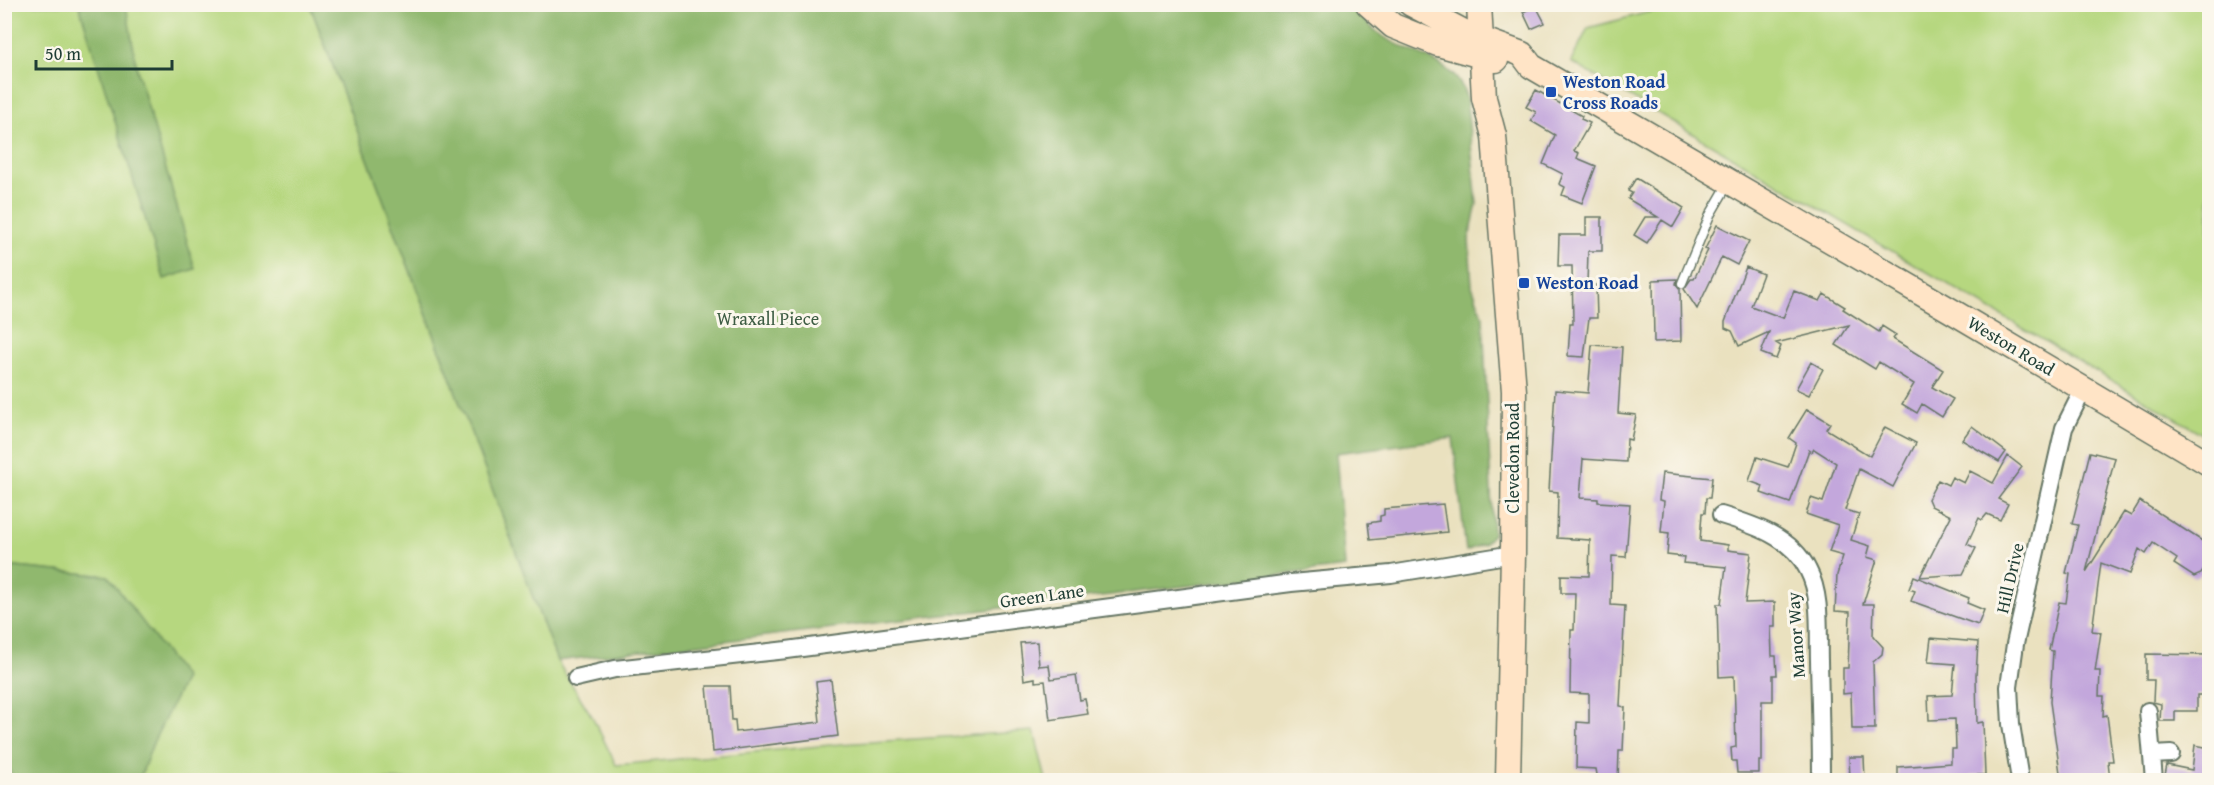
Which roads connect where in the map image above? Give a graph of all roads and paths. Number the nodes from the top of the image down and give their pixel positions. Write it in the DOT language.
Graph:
graph roads {
  1 [pos="1368,4"];
  2 [pos="1479,4"];
  3 [pos="1493,4"];
  4 [pos="1413,5"];
  5 [pos="1489,50"];
  6 [pos="1729,181"];
  7 [pos="1682,283"];
  8 [pos="2083,390"];
  9 [pos="2210,464"];
  10 [pos="1722,514"];
  11 [pos="1513,554"];
  12 [pos="576,678"];
  13 [pos="2148,711"];
  14 [pos="2171,754"];
  15 [pos="2151,755"];
  16 [pos="1508,780"];
  17 [pos="1821,780"];
  18 [pos="2020,780"];
  19 [pos="2154,780"];
  1 -- 5 [label="main road"];
  2 -- 5 [label="main road, Clevedon Road"];
  3 -- 5 [label="main road, Clevedon Road"];
  4 -- 5 [label="main road"];
  5 -- 6 [label="main road, Weston Road"];
  5 -- 11 [label="main road, Clevedon Road"];
  6 -- 7 [label="lane"];
  6 -- 8 [label="main road, Weston Road"];
  8 -- 9 [label="main road, Weston Road"];
  8 -- 18 [label="street, Hill Drive"];
  10 -- 17 [label="street, Manor Way"];
  11 -- 12 [label="street, Green Lane"];
  11 -- 16 [label="main road, Clevedon Road"];
  13 -- 15 [label="street"];
  14 -- 15 [label="street"];
  15 -- 19 [label="street"];
}
